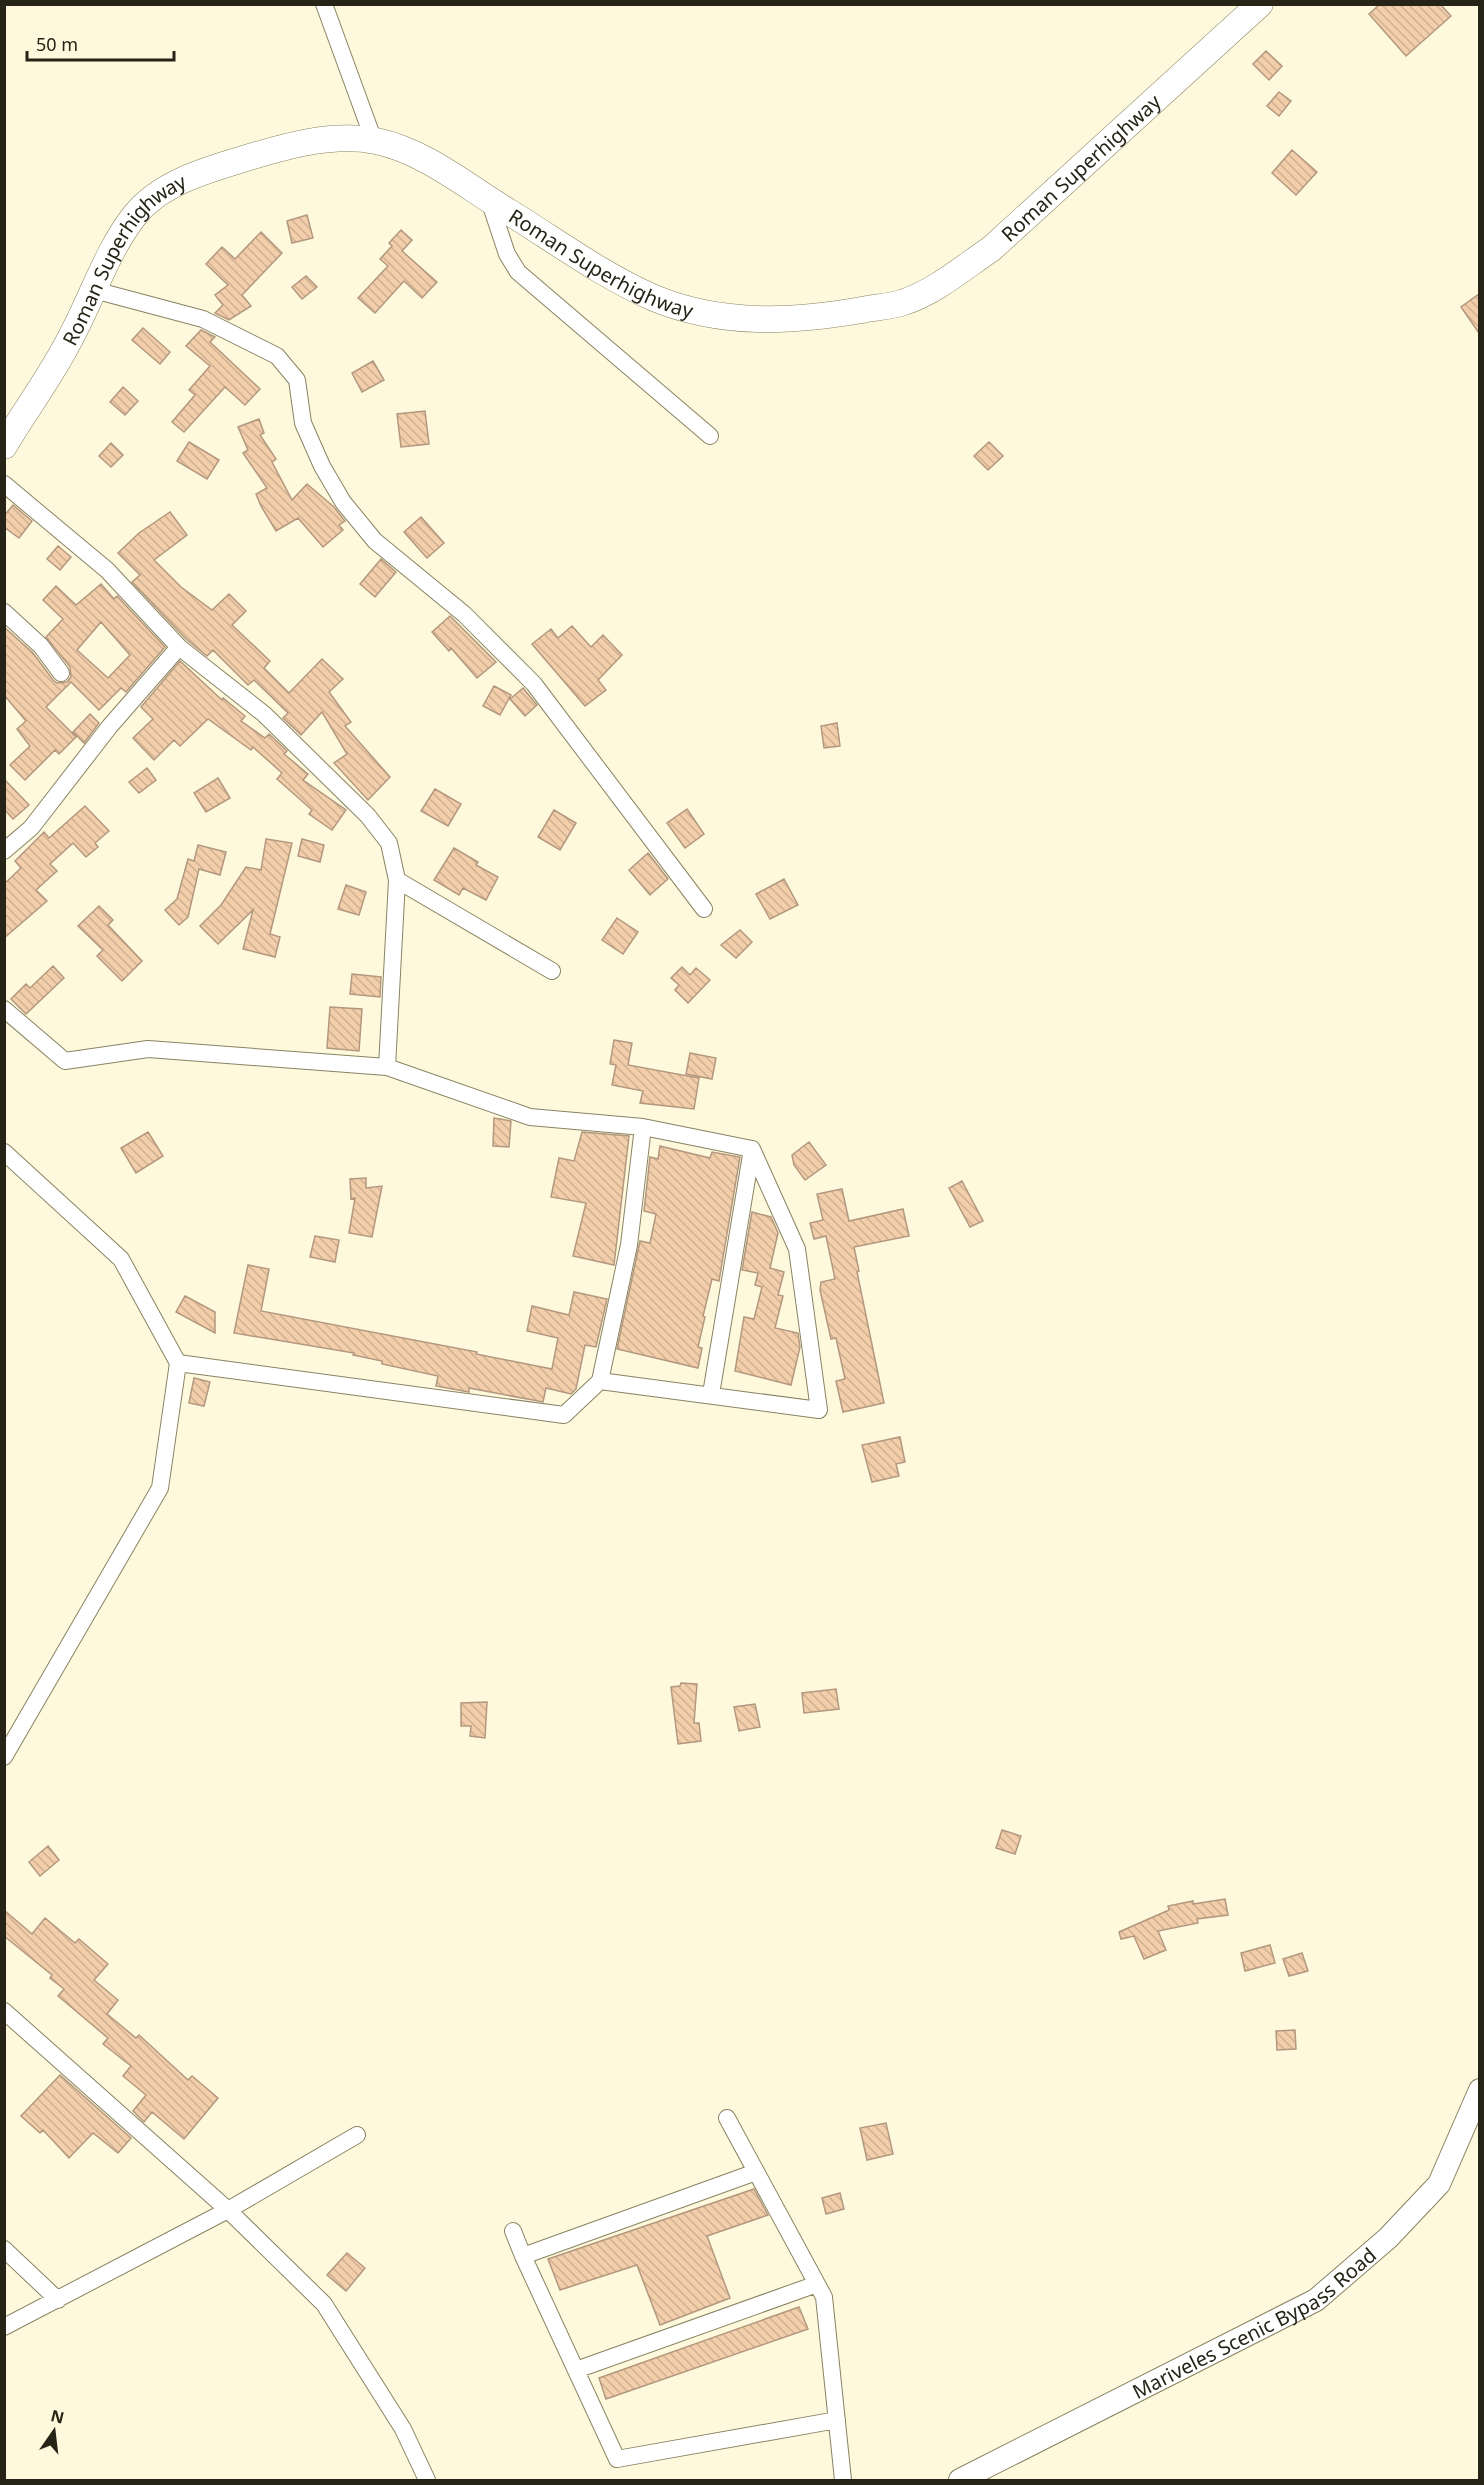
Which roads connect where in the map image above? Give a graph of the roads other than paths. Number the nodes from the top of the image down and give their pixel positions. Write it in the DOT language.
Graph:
graph roads {
  1 [pos="324,4"];
  2 [pos="1260,4"];
  3 [pos="374,141"];
  4 [pos="489,200"];
  5 [pos="94,290"];
  6 [pos="710,436"];
  7 [pos="4,447"];
  8 [pos="4,484"];
  9 [pos="4,612"];
  10 [pos="179,647"];
  11 [pos="61,673"];
  12 [pos="4,851"];
  13 [pos="397,880"];
  14 [pos="704,909"];
  15 [pos="552,971"];
  16 [pos="4,1009"];
  17 [pos="387,1067"];
  18 [pos="644,1127"];
  19 [pos="752,1149"];
  20 [pos="4,1152"];
  21 [pos="178,1363"];
  22 [pos="600,1381"];
  23 [pos="711,1394"];
  24 [pos="4,1757"];
  25 [pos="4,2011"];
  26 [pos="1479,2090"];
  27 [pos="727,2118"];
  28 [pos="357,2135"];
  29 [pos="756,2172"];
  30 [pos="228,2210"];
  31 [pos="513,2231"];
  32 [pos="4,2249"];
  33 [pos="523,2256"];
  34 [pos="817,2284"];
  35 [pos="58,2300"];
  36 [pos="4,2327"];
  37 [pos="576,2370"];
  38 [pos="837,2420"];
  39 [pos="427,2481"];
  40 [pos="843,2481"];
  41 [pos="960,2481"];
  1 -- 3 [label="street"];
  2 -- 4 [label="main road, Roman Superhighway"];
  3 -- 4 [label="main road, Roman Superhighway"];
  3 -- 5 [label="main road, Roman Superhighway"];
  4 -- 6 [label="street"];
  5 -- 7 [label="main road, Roman Superhighway"];
  5 -- 14 [label="street"];
  8 -- 10 [label="street"];
  9 -- 11 [label="street"];
  10 -- 12 [label="street"];
  10 -- 13 [label="street"];
  13 -- 15 [label="street"];
  13 -- 17 [label="street"];
  16 -- 17 [label="street"];
  17 -- 18 [label="street"];
  18 -- 19 [label="street"];
  18 -- 22 [label="street"];
  19 -- 23 [label="street"];
  19 -- 23 [label="street"];
  20 -- 21 [label="street"];
  21 -- 22 [label="street"];
  21 -- 24 [label="street"];
  22 -- 23 [label="street"];
  25 -- 30 [label="street"];
  26 -- 41 [label="main road, Mariveles Scenic Bypass Road"];
  27 -- 29 [label="street"];
  28 -- 30 [label="street"];
  29 -- 33 [label="street"];
  29 -- 34 [label="street"];
  30 -- 35 [label="street"];
  30 -- 39 [label="street"];
  31 -- 33 [label="street"];
  32 -- 35 [label="street"];
  33 -- 37 [label="street"];
  34 -- 37 [label="street"];
  34 -- 38 [label="street"];
  35 -- 36 [label="street"];
  37 -- 38 [label="street"];
  38 -- 40 [label="street"];
}
